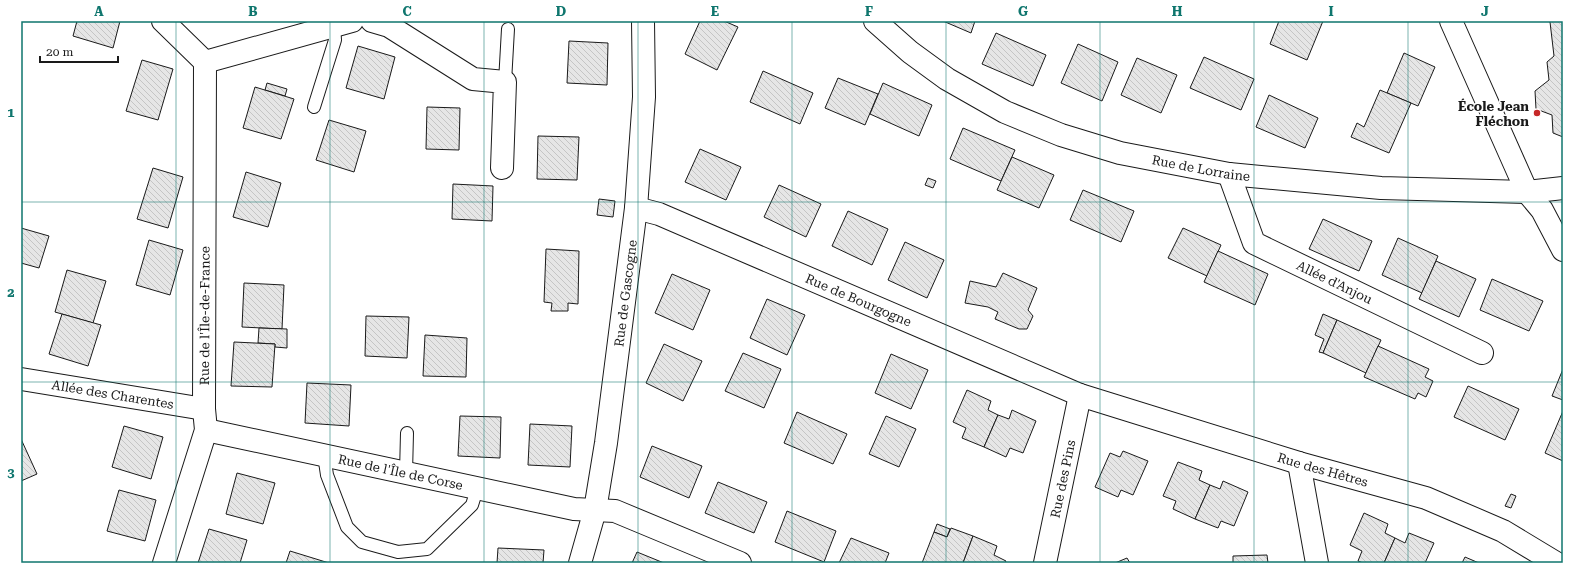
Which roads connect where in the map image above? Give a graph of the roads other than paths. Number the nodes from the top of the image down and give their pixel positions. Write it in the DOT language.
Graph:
graph roads {
  1 [pos="163,21"];
  2 [pos="372,21"];
  3 [pos="643,21"];
  4 [pos="875,21"];
  5 [pos="1451,21"];
  6 [pos="343,23"];
  7 [pos="508,29"];
  8 [pos="205,62"];
  9 [pos="505,82"];
  10 [pos="314,107"];
  11 [pos="502,168"];
  12 [pos="1229,174"];
  13 [pos="1563,188"];
  14 [pos="1527,192"];
  15 [pos="636,208"];
  16 [pos="1563,250"];
  17 [pos="1482,353"];
  18 [pos="21,379"];
  19 [pos="1080,395"];
  20 [pos="204,409"];
  21 [pos="206,430"];
  22 [pos="407,433"];
  23 [pos="324,455"];
  24 [pos="1298,463"];
  25 [pos="406,473"];
  26 [pos="477,489"];
  27 [pos="595,510"];
  28 [pos="164,563"];
  29 [pos="580,563"];
  30 [pos="740,563"];
  31 [pos="1045,563"];
  32 [pos="1317,563"];
  33 [pos="1556,563"];
  1 -- 8 [label="street"];
  2 -- 9 [label="street"];
  3 -- 15 [label="street, Rue de Gascogne"];
  4 -- 12 [label="street, Rue de Lorraine"];
  5 -- 14 [label="street"];
  6 -- 8 [label="street"];
  6 -- 10 [label="lane"];
  7 -- 9 [label="lane"];
  8 -- 20 [label="street, Rue de l'Île-de-France"];
  9 -- 11 [label="street"];
  12 -- 14 [label="street, Rue de Lorraine"];
  12 -- 17 [label="street, Allée d'Anjou"];
  13 -- 14 [label="street, Rue de Lorraine"];
  14 -- 16 [label="street"];
  15 -- 19 [label="street, Rue de Bourgogne"];
  15 -- 27 [label="street, Rue de Gascogne"];
  18 -- 20 [label="street, Allée des Charentes"];
  19 -- 24 [label="street, Rue des Hêtres"];
  19 -- 31 [label="street, Rue des Pins"];
  20 -- 21 [label="street, Rue de l'Île-de-France"];
  21 -- 23 [label="street, Rue de l'Île de Corse"];
  21 -- 28 [label="street, Rue de l'Île-de-France"];
  22 -- 25 [label="lane"];
  23 -- 25 [label="street, Rue de l'Île de Corse"];
  23 -- 26 [label="lane"];
  24 -- 32 [label="street"];
  24 -- 33 [label="street, Rue des Hêtres"];
  25 -- 26 [label="street, Rue de l'Île de Corse"];
  26 -- 27 [label="street, Rue de l'Île de Corse"];
  27 -- 29 [label="street, Rue de Gascogne"];
  27 -- 30 [label="street, Rue de l'Île de Corse"];
}
